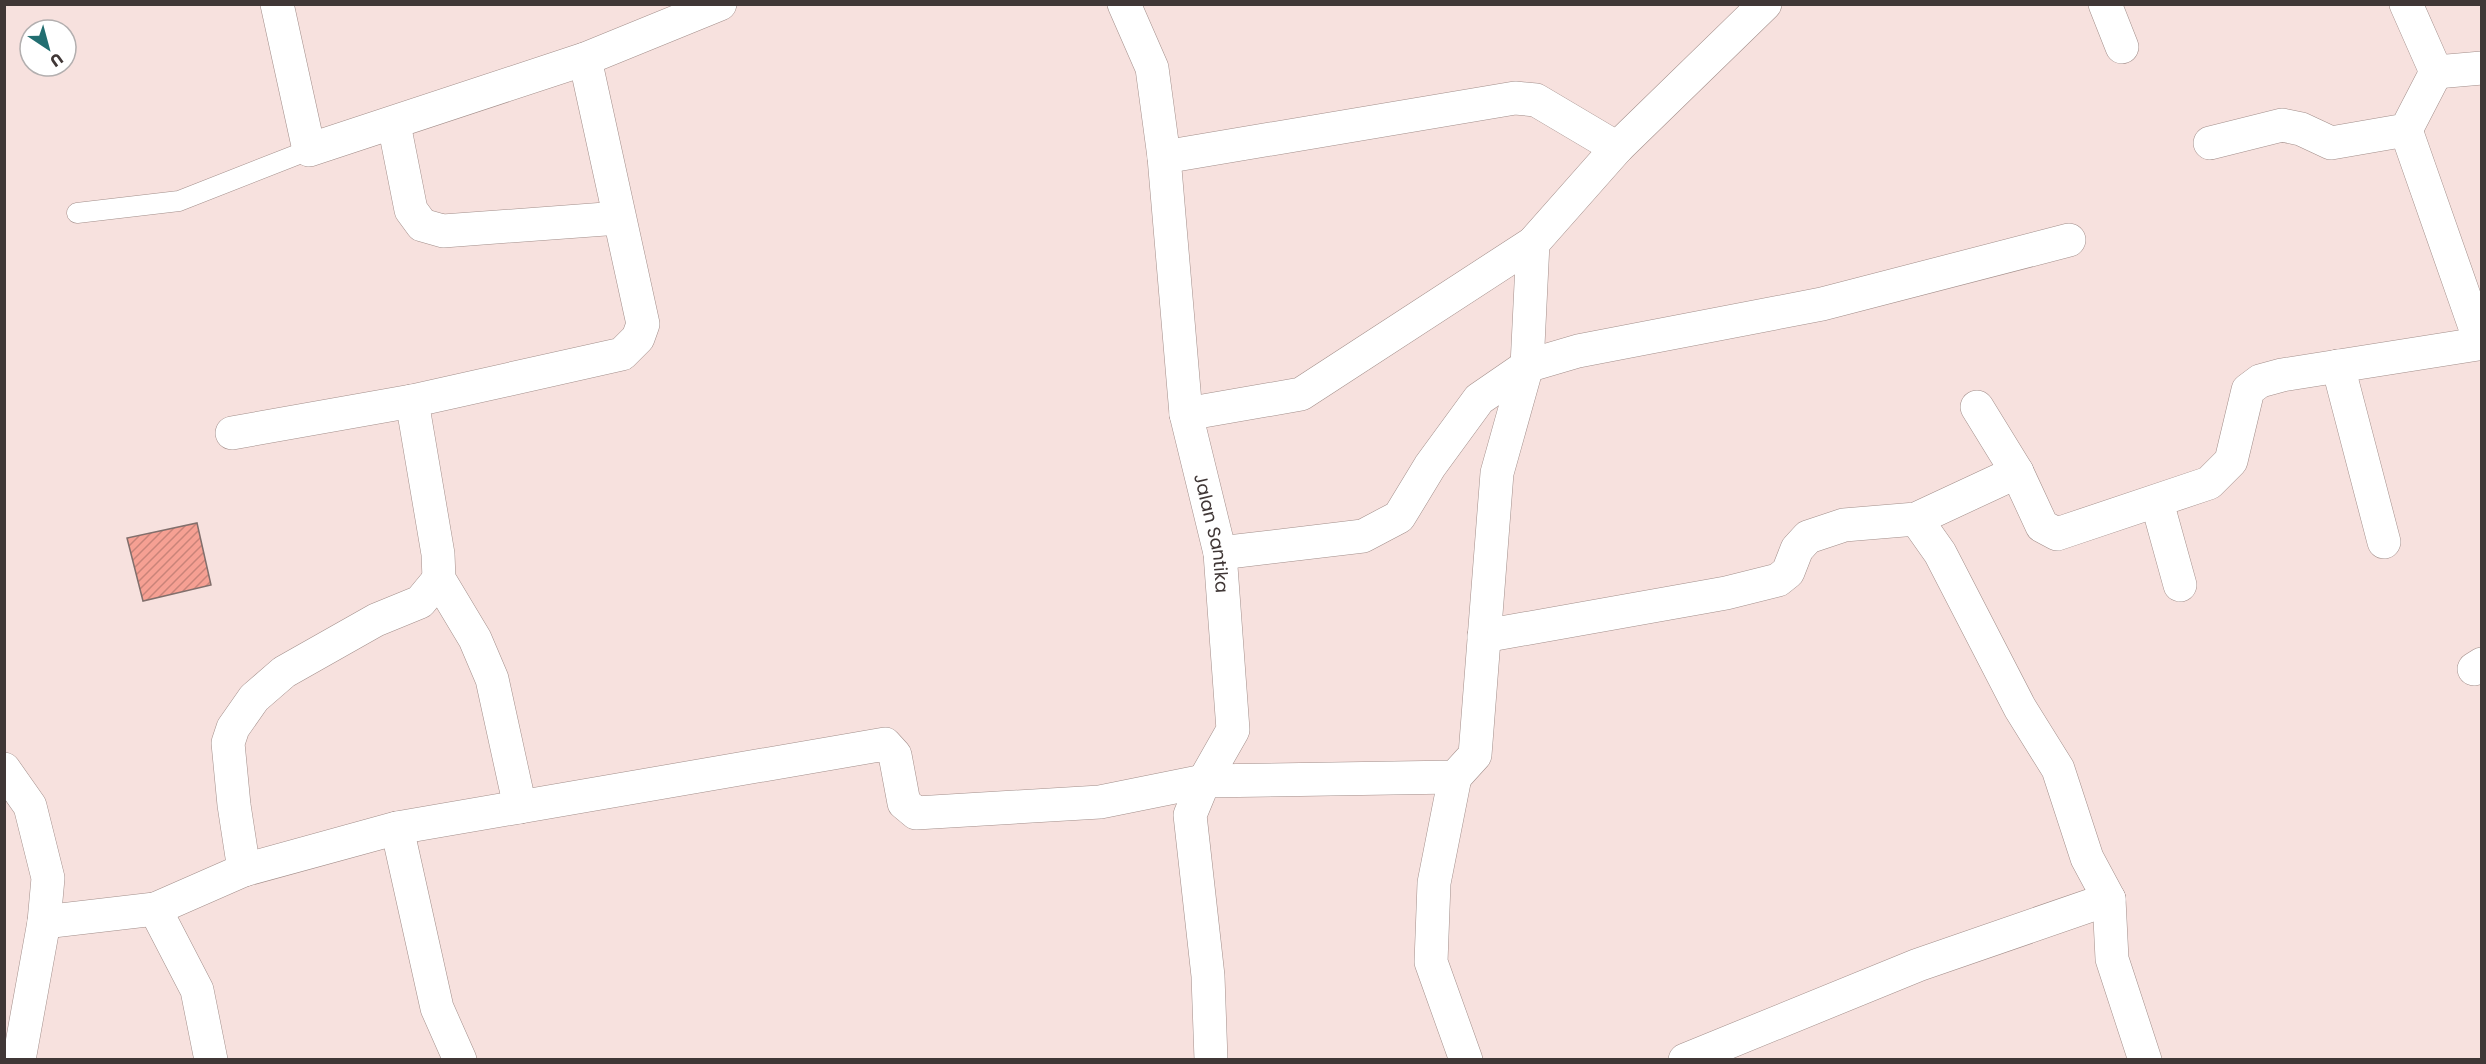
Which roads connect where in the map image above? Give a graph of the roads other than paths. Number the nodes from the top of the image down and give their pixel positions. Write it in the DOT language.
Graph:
graph roads {
  1 [pos="278,4"];
  2 [pos="720,4"];
  3 [pos="1124,4"];
  4 [pos="1765,4"];
  5 [pos="2105,4"];
  6 [pos="2406,4"];
  7 [pos="2122,47"];
  8 [pos="585,59"];
  9 [pos="2481,68"];
  10 [pos="2436,72"];
  11 [pos="394,124"];
  12 [pos="2406,130"];
  13 [pos="2210,143"];
  14 [pos="1617,148"];
  15 [pos="309,150"];
  16 [pos="1164,157"];
  17 [pos="77,213"];
  18 [pos="619,218"];
  19 [pos="2068,240"];
  20 [pos="1533,243"];
  21 [pos="2479,339"];
  22 [pos="1527,366"];
  23 [pos="2338,366"];
  24 [pos="412,401"];
  25 [pos="1977,406"];
  26 [pos="1186,414"];
  27 [pos="232,433"];
  28 [pos="2017,472"];
  29 [pos="2157,502"];
  30 [pos="1916,519"];
  31 [pos="2384,542"];
  32 [pos="1220,553"];
  33 [pos="439,579"];
  34 [pos="2180,585"];
  35 [pos="1484,636"];
  36 [pos="4,769"];
  37 [pos="1455,777"];
  38 [pos="1204,781"];
  39 [pos="520,807"];
  40 [pos="397,828"];
  41 [pos="244,870"];
  42 [pos="2109,899"];
  43 [pos="155,909"];
  44 [pos="44,922"];
  45 [pos="19,1059"];
  46 [pos="211,1059"];
  47 [pos="460,1059"];
  48 [pos="1211,1059"];
  49 [pos="1466,1059"];
  50 [pos="1685,1059"];
  51 [pos="2145,1059"];
  1 -- 15 [label="street"];
  2 -- 8 [label="street"];
  3 -- 16 [label="street, Jalan Santika"];
  4 -- 14 [label="street"];
  5 -- 7 [label="street"];
  6 -- 10 [label="street"];
  8 -- 11 [label="street"];
  8 -- 18 [label="street"];
  9 -- 10 [label="street"];
  10 -- 12 [label="street"];
  11 -- 15 [label="street"];
  11 -- 18 [label="street"];
  12 -- 13 [label="street"];
  12 -- 21 [label="street"];
  14 -- 16 [label="street"];
  14 -- 20 [label="street"];
  15 -- 17 [label="lane"];
  16 -- 26 [label="street, Jalan Santika"];
  18 -- 24 [label="street"];
  19 -- 22 [label="street"];
  20 -- 22 [label="street"];
  20 -- 26 [label="street"];
  21 -- 23 [label="street"];
  22 -- 32 [label="street"];
  22 -- 35 [label="street"];
  23 -- 29 [label="street"];
  23 -- 31 [label="street"];
  24 -- 27 [label="street"];
  24 -- 33 [label="street"];
  25 -- 28 [label="street"];
  26 -- 32 [label="street, Jalan Santika"];
  28 -- 29 [label="street"];
  28 -- 30 [label="street"];
  29 -- 34 [label="street"];
  30 -- 35 [label="street"];
  30 -- 42 [label="street"];
  32 -- 38 [label="street, Jalan Santika"];
  33 -- 39 [label="street"];
  33 -- 41 [label="street"];
  35 -- 37 [label="street"];
  36 -- 44 [label="street"];
  37 -- 38 [label="street"];
  37 -- 49 [label="street"];
  38 -- 39 [label="street"];
  38 -- 48 [label="street, Jalan Santika"];
  39 -- 40 [label="street"];
  40 -- 41 [label="street"];
  40 -- 47 [label="street"];
  41 -- 43 [label="street"];
  42 -- 50 [label="street"];
  42 -- 51 [label="street"];
  43 -- 44 [label="street"];
  43 -- 46 [label="street"];
  44 -- 45 [label="street"];
}
